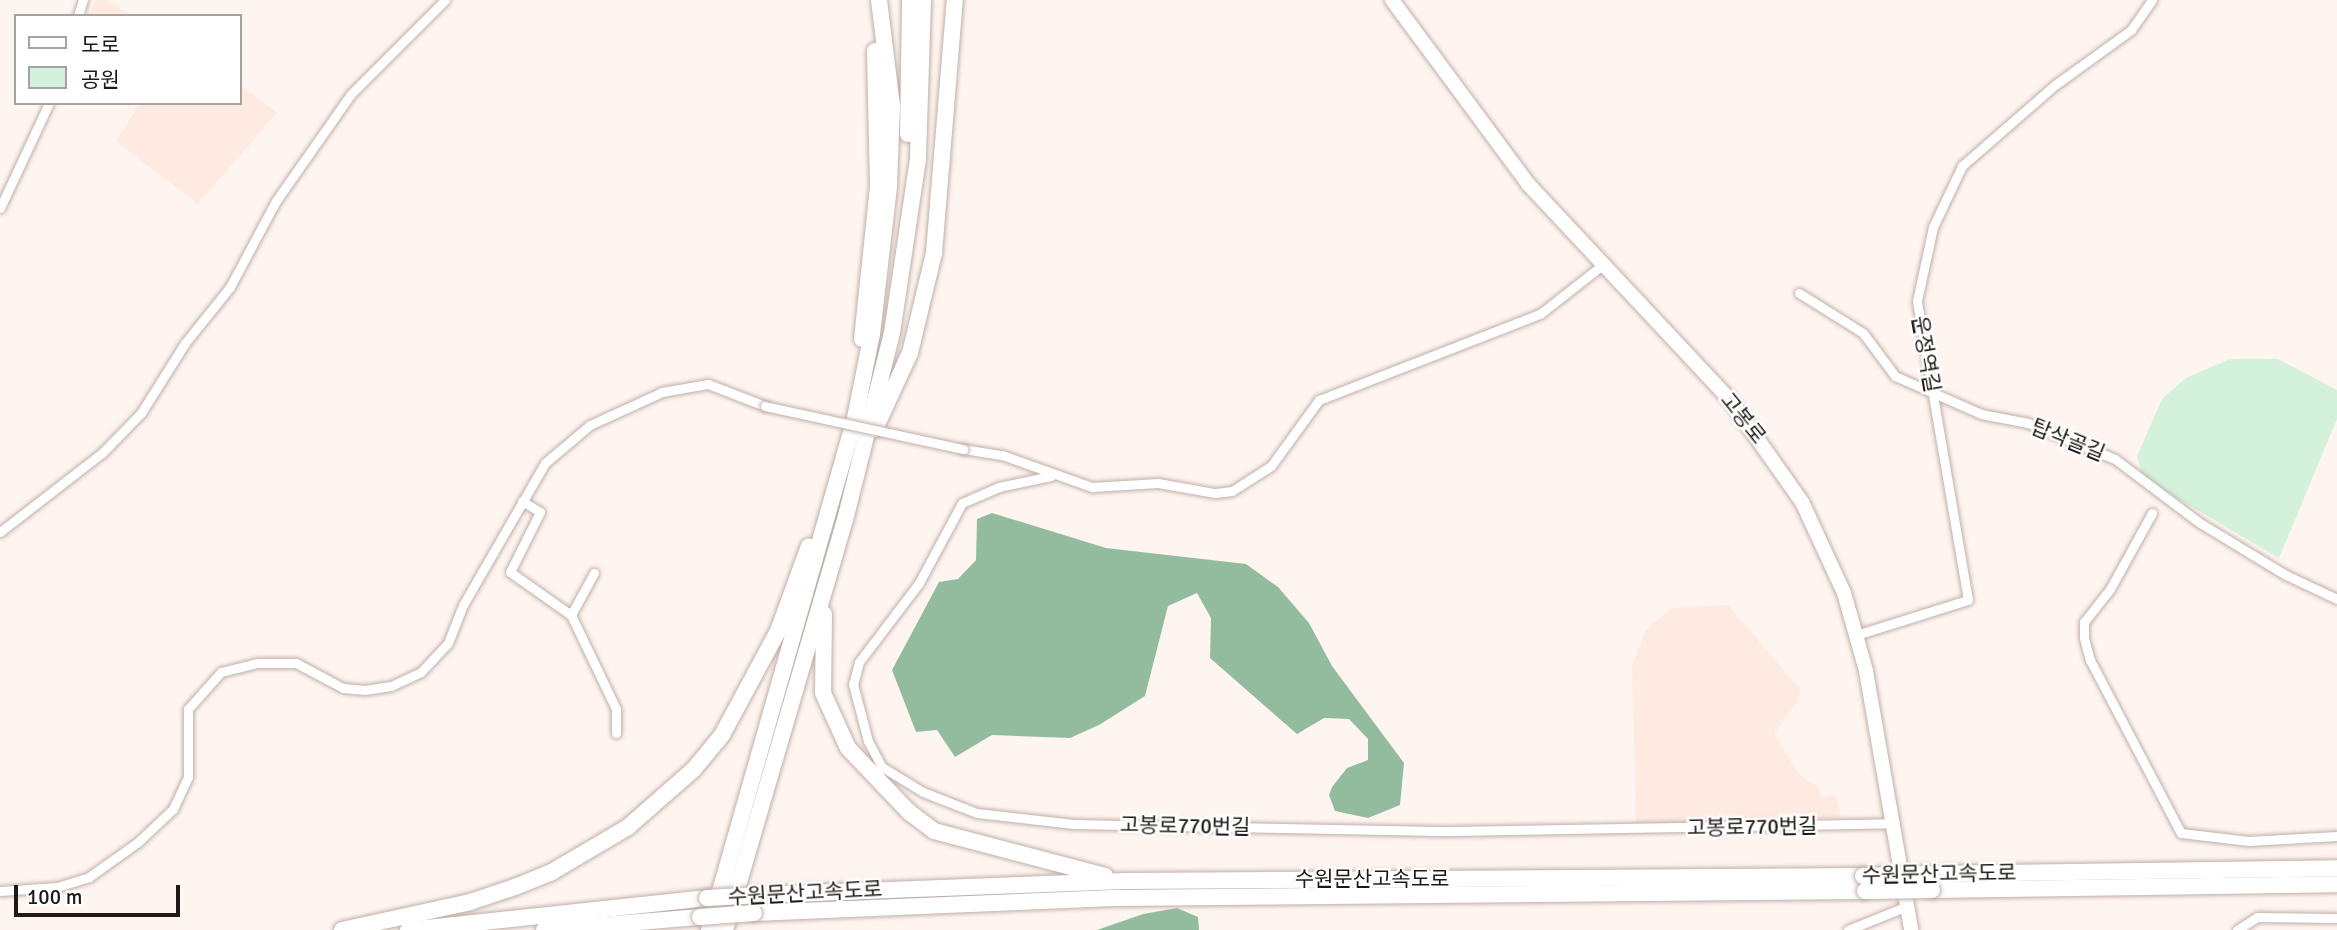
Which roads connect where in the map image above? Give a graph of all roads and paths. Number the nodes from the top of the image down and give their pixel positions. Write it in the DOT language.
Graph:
graph roads {
  1 [pos="445,0"];
  2 [pos="872,0"];
  3 [pos="879,0"];
  4 [pos="905,0"];
  5 [pos="911,0"];
  6 [pos="923,0"];
  7 [pos="955,0"];
  8 [pos="1392,0"];
  9 [pos="2152,0"];
  10 [pos="48,105"];
  11 [pos="0,208"];
  12 [pos="1601,266"];
  13 [pos="1799,293"];
  14 [pos="872,334"];
  15 [pos="862,379"];
  16 [pos="1933,396"];
  17 [pos="847,442"];
  18 [pos="860,459"];
  19 [pos="1051,475"];
  20 [pos="522,501"];
  21 [pos="2152,513"];
  22 [pos="845,520"];
  23 [pos="0,532"];
  24 [pos="594,573"];
  25 [pos="2337,599"];
  26 [pos="571,615"];
  27 [pos="1856,635"];
  28 [pos="616,733"];
  29 [pos="1895,823"];
  30 [pos="2337,836"];
  31 [pos="2337,868"];
  32 [pos="1124,881"];
  33 [pos="1930,882"];
  34 [pos="1864,883"];
  35 [pos="2337,884"];
  36 [pos="0,891"];
  37 [pos="1907,906"];
  38 [pos="2337,918"];
  39 [pos="705,924"];
  40 [pos="568,929"];
  41 [pos="342,930"];
  42 [pos="408,930"];
  43 [pos="544,930"];
  44 [pos="725,930"];
  45 [pos="1848,930"];
  46 [pos="1911,930"];
  47 [pos="2237,930"];
  1 -- 23 [label="street"];
  2 -- 15 [label="highway"];
  3 -- 14 [label="highway"];
  4 -- 14 [label="highway"];
  5 -- 15 [label="highway"];
  6 -- 18 [label="highway"];
  7 -- 18 [label="highway"];
  8 -- 12 [label="main road, 고봉로"];
  9 -- 16 [label="street, 운정역길"];
  10 -- 11 [label="street"];
  12 -- 19 [label="street"];
  12 -- 27 [label="main road, 고봉로"];
  13 -- 16 [label="street, 탑삭골길"];
  14 -- 15 [label="highway"];
  15 -- 17 [label="highway"];
  16 -- 25 [label="street, 탑삭골길"];
  16 -- 27 [label="street, 운정역길"];
  17 -- 39 [label="highway"];
  17 -- 41 [label="highway"];
  18 -- 22 [label="highway"];
  19 -- 20 [label="street, bridge"];
  19 -- 29 [label="street, 고봉로770번길"];
  20 -- 26 [label="street"];
  20 -- 36 [label="street"];
  21 -- 30 [label="street"];
  22 -- 32 [label="highway"];
  22 -- 44 [label="highway"];
  24 -- 26 [label="street"];
  26 -- 28 [label="street"];
  27 -- 29 [label="main road, 고봉로"];
  29 -- 37 [label="main road, 고봉로"];
  31 -- 33 [label="highway, 수원문산고속도로"];
  32 -- 34 [label="highway, 수원문산고속도로"];
  32 -- 42 [label="highway, 수원문산고속도로, bridge"];
  33 -- 34 [label="highway, 수원문산고속도로, bridge"];
  33 -- 35 [label="highway, 수원문산고속도로"];
  34 -- 39 [label="highway, 수원문산고속도로, bridge"];
  37 -- 45 [label="street"];
  37 -- 46 [label="main road, 고봉로"];
  38 -- 47 [label="street"];
  39 -- 40 [label="highway, 수원문산고속도로"];
  40 -- 43 [label="highway, 수원문산고속도로"];
}
